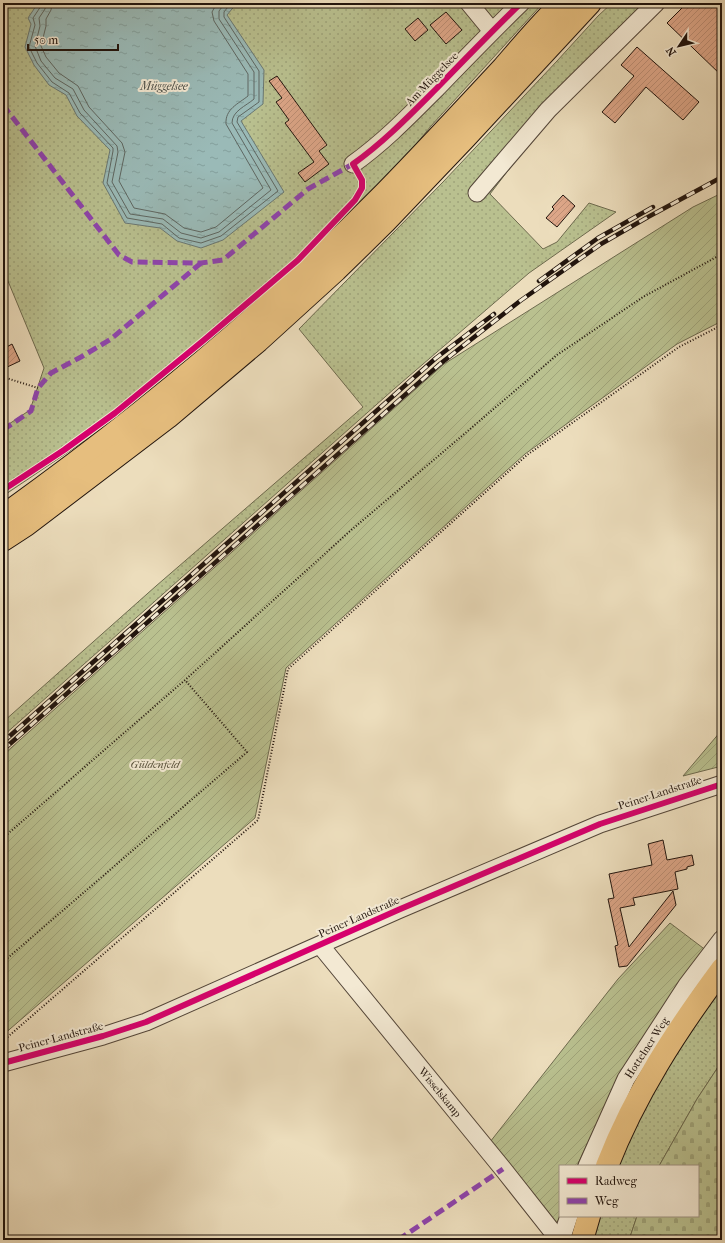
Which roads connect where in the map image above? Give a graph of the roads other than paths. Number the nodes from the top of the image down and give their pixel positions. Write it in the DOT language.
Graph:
graph roads {
  1 [pos="469,3"];
  2 [pos="521,3"];
  3 [pos="562,3"];
  4 [pos="590,3"];
  5 [pos="656,3"];
  6 [pos="492,31"];
  7 [pos="353,164"];
  8 [pos="477,193"];
  9 [pos="3,516"];
  10 [pos="3,540"];
  11 [pos="722,784"];
  12 [pos="722,939"];
  13 [pos="320,945"];
  14 [pos="722,969"];
  15 [pos="722,992"];
  16 [pos="3,1063"];
  17 [pos="587,1165"];
  18 [pos="607,1165"];
  19 [pos="622,1165"];
  20 [pos="569,1217"];
  21 [pos="589,1217"];
  22 [pos="604,1217"];
  23 [pos="560,1240"];
  24 [pos="582,1240"];
  25 [pos="596,1240"];
  1 -- 6 [label="street"];
  2 -- 6 [label="street, Am Müggelsee"];
  3 -- 9 [label="highway"];
  4 -- 10 [label="highway"];
  5 -- 8 [label="street"];
  6 -- 7 [label="street, Am Müggelsee"];
  11 -- 13 [label="street, Peiner Landstraße"];
  12 -- 17 [label="street, Hottelner Weg"];
  13 -- 16 [label="street, Peiner Landstraße"];
  13 -- 23 [label="street, Wisselskamp"];
  14 -- 18 [label="highway"];
  15 -- 19 [label="highway"];
  20 -- 23 [label="street"];
  21 -- 24 [label="highway"];
  22 -- 25 [label="highway"];
}
